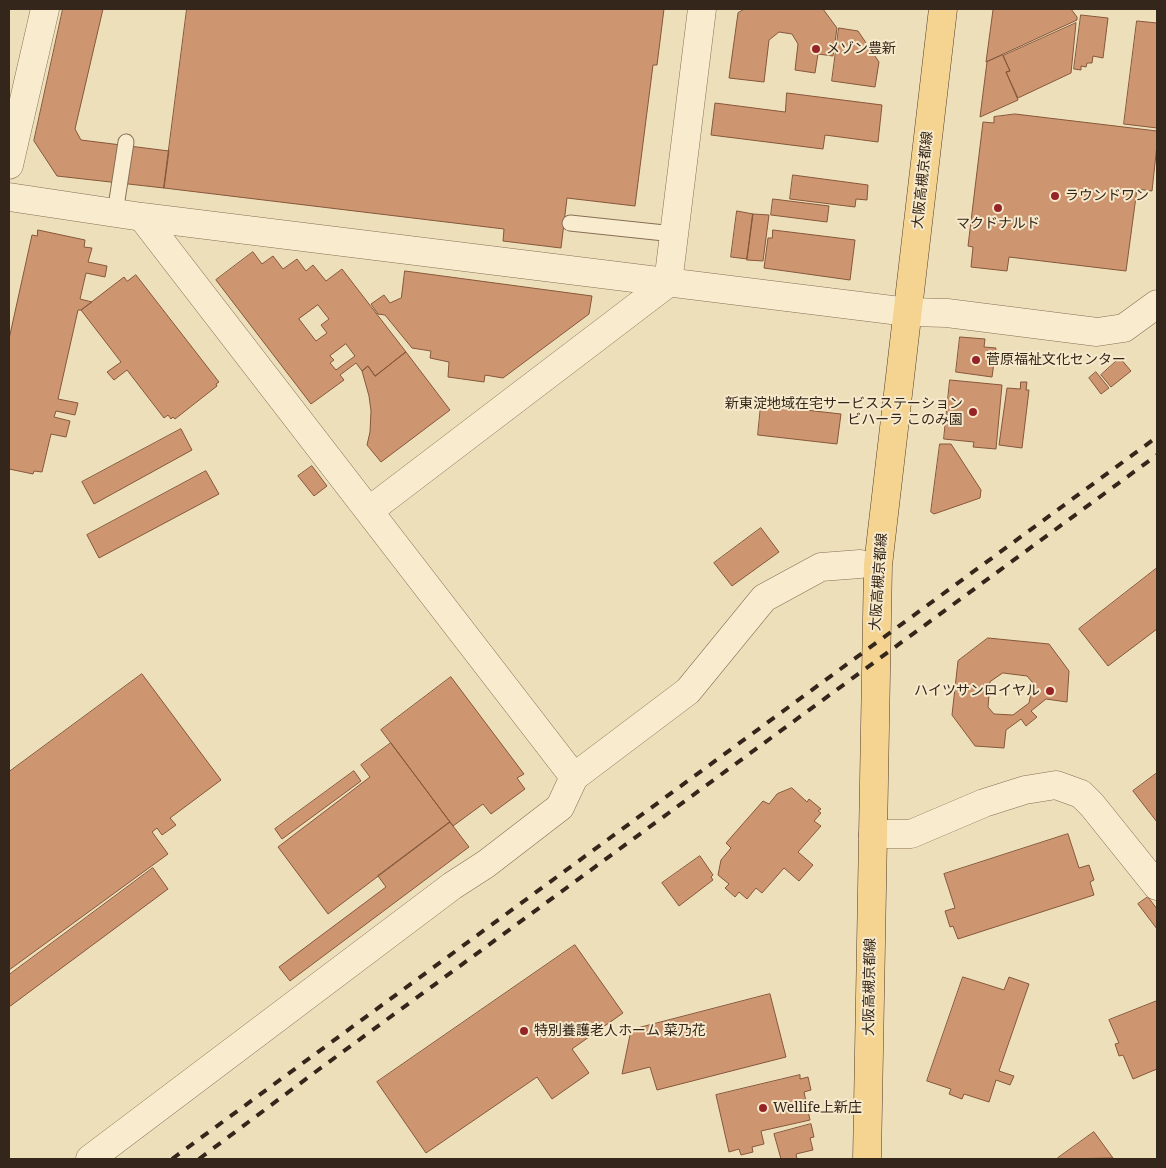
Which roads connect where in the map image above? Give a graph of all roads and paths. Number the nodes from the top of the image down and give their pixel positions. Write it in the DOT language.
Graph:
graph roads {
  1 [pos="45,9"];
  2 [pos="702,9"];
  3 [pos="943,9"];
  4 [pos="126,142"];
  5 [pos="9,165"];
  6 [pos="9,197"];
  7 [pos="115,213"];
  8 [pos="142,217"];
  9 [pos="570,222"];
  10 [pos="674,234"];
  11 [pos="668,283"];
  12 [pos="1157,304"];
  13 [pos="908,312"];
  14 [pos="370,510"];
  15 [pos="860,564"];
  16 [pos="574,778"];
  17 [pos="873,834"];
  18 [pos="1157,886"];
  19 [pos="90,1159"];
  20 [pos="868,1159"];
  1 -- 5 [label="street"];
  2 -- 10 [label="street"];
  3 -- 13 [label="main road, 大阪高槻京都線"];
  4 -- 7 [label="lane"];
  6 -- 7 [label="street"];
  7 -- 8 [label="street"];
  8 -- 11 [label="street"];
  8 -- 14 [label="street"];
  9 -- 10 [label="lane"];
  10 -- 11 [label="street"];
  11 -- 13 [label="street"];
  11 -- 14 [label="street"];
  12 -- 13 [label="street"];
  13 -- 17 [label="main road, 大阪高槻京都線"];
  14 -- 16 [label="street"];
  15 -- 16 [label="street"];
  16 -- 19 [label="street"];
  17 -- 18 [label="street"];
  17 -- 20 [label="main road, 大阪高槻京都線"];
}
